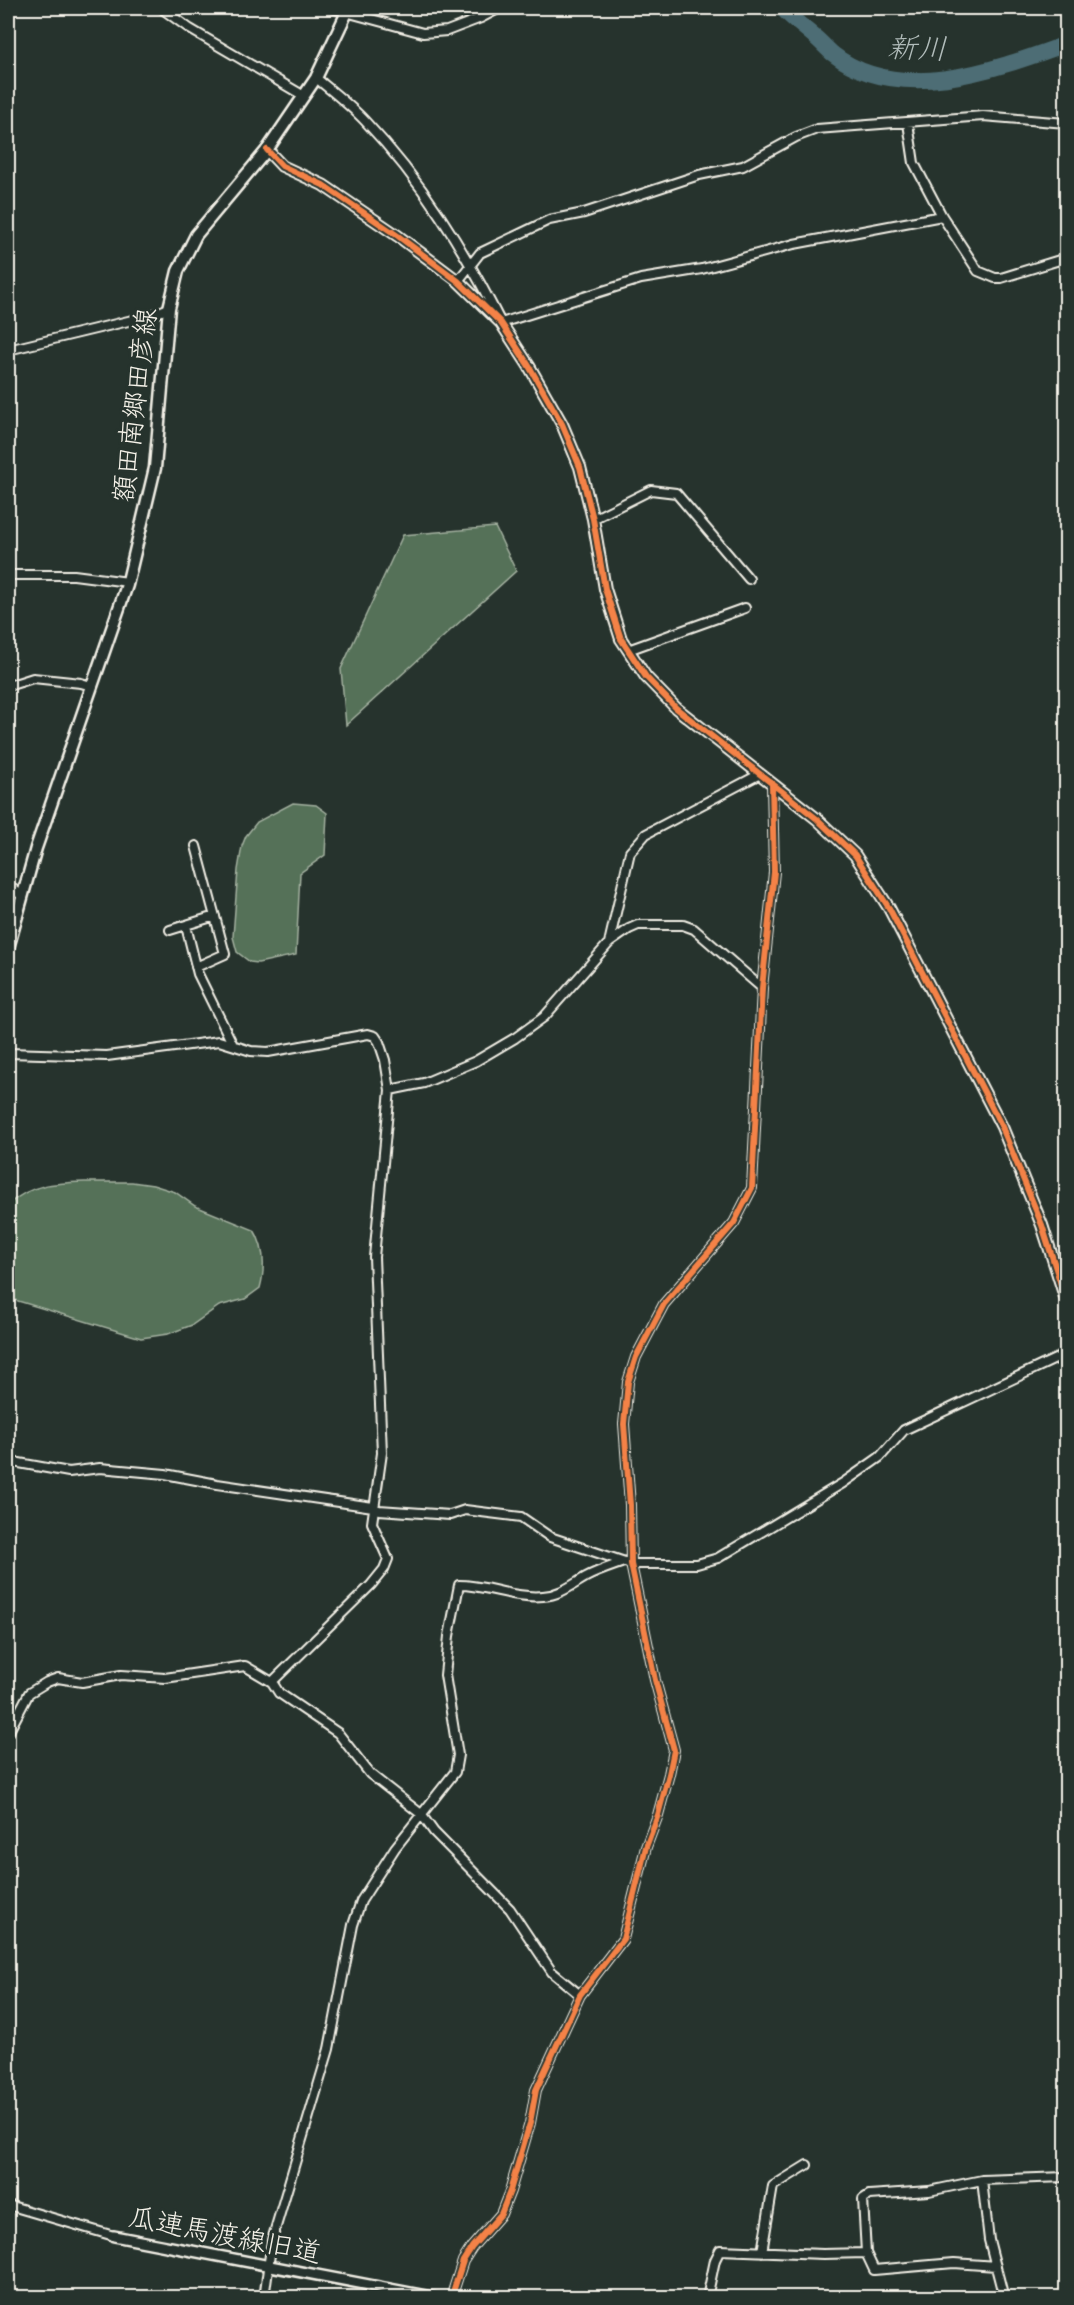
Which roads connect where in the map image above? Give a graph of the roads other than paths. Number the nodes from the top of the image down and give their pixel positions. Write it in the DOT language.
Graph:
graph roads {
  1 [pos="161,8"];
  2 [pos="331,8"];
  3 [pos="500,8"];
  4 [pos="349,9"];
  5 [pos="316,78"];
  6 [pos="304,96"];
  7 [pos="908,123"];
  8 [pos="1066,123"];
  9 [pos="267,150"];
  10 [pos="942,216"];
  11 [pos="1066,258"];
  12 [pos="472,264"];
  13 [pos="458,281"];
  14 [pos="169,308"];
  15 [pos="501,323"];
  16 [pos="8,351"];
  17 [pos="593,519"];
  18 [pos="8,575"];
  19 [pos="749,579"];
  20 [pos="128,582"];
  21 [pos="746,609"];
  22 [pos="628,650"];
  23 [pos="8,686"];
  24 [pos="90,686"];
  25 [pos="760,774"];
  26 [pos="772,785"];
  27 [pos="196,846"];
  28 [pos="8,885"];
  29 [pos="22,896"];
  30 [pos="215,916"];
  31 [pos="186,926"];
  32 [pos="170,930"];
  33 [pos="609,943"];
  34 [pos="8,948"];
  35 [pos="196,967"];
  36 [pos="762,988"];
  37 [pos="232,1043"];
  38 [pos="8,1053"];
  39 [pos="390,1090"];
  40 [pos="1066,1300"];
  41 [pos="1066,1354"];
  42 [pos="19,1463"];
  43 [pos="373,1507"];
  44 [pos="621,1563"];
  45 [pos="631,1564"];
  46 [pos="272,1682"];
  47 [pos="8,1733"];
  48 [pos="421,1814"];
  49 [pos="580,1995"];
  50 [pos="807,2164"];
  51 [pos="1066,2177"];
  52 [pos="982,2180"];
  53 [pos="8,2205"];
  54 [pos="114,2236"];
  55 [pos="762,2252"];
  56 [pos="866,2253"];
  57 [pos="268,2265"];
  58 [pos="996,2266"];
  59 [pos="264,2298"];
  60 [pos="437,2298"];
  61 [pos="451,2298"];
  62 [pos="707,2298"];
  63 [pos="1004,2298"];
  1 -- 6 [label="street"];
  2 -- 4 [label="street"];
  3 -- 4 [label="street"];
  4 -- 5 [label="main road, 額田南郷田彦線"];
  5 -- 6 [label="main road, 額田南郷田彦線"];
  5 -- 12 [label="street"];
  6 -- 9 [label="main road, 額田南郷田彦線"];
  7 -- 8 [label="street"];
  7 -- 10 [label="street"];
  7 -- 12 [label="street"];
  9 -- 13 [label="street"];
  9 -- 14 [label="main road, 額田南郷田彦線"];
  10 -- 11 [label="street"];
  10 -- 15 [label="street"];
  12 -- 13 [label="street"];
  12 -- 15 [label="street"];
  13 -- 15 [label="street"];
  14 -- 16 [label="street"];
  14 -- 20 [label="main road, 額田南郷田彦線"];
  15 -- 17 [label="street"];
  17 -- 19 [label="street"];
  17 -- 22 [label="street"];
  18 -- 20 [label="street"];
  20 -- 24 [label="main road, 額田南郷田彦線"];
  21 -- 22 [label="street"];
  22 -- 25 [label="street"];
  23 -- 24 [label="street"];
  24 -- 29 [label="main road, 額田南郷田彦線"];
  25 -- 26 [label="street"];
  25 -- 33 [label="street"];
  26 -- 36 [label="street"];
  26 -- 40 [label="street"];
  27 -- 30 [label="street"];
  28 -- 29 [label="street"];
  29 -- 34 [label="main road, 額田南郷田彦線"];
  30 -- 31 [label="street"];
  30 -- 35 [label="street"];
  31 -- 32 [label="street"];
  31 -- 35 [label="street"];
  33 -- 36 [label="street"];
  33 -- 39 [label="street"];
  35 -- 37 [label="street"];
  36 -- 45 [label="street"];
  37 -- 38 [label="street"];
  37 -- 39 [label="street"];
  39 -- 43 [label="street"];
  41 -- 45 [label="street"];
  42 -- 43 [label="street"];
  43 -- 44 [label="street"];
  43 -- 46 [label="street"];
  44 -- 45 [label="street"];
  44 -- 48 [label="street"];
  45 -- 49 [label="street"];
  46 -- 47 [label="street"];
  46 -- 48 [label="street"];
  48 -- 49 [label="street"];
  48 -- 57 [label="street"];
  49 -- 61 [label="street"];
  50 -- 55 [label="street"];
  51 -- 52 [label="street"];
  52 -- 56 [label="street"];
  52 -- 58 [label="street"];
  53 -- 54 [label="street, 瓜連馬渡線旧道"];
  54 -- 57 [label="street, 瓜連馬渡線旧道"];
  55 -- 56 [label="street"];
  55 -- 62 [label="street"];
  56 -- 58 [label="street"];
  57 -- 59 [label="street"];
  57 -- 60 [label="street, 瓜連馬渡線旧道"];
  58 -- 63 [label="street"];
}
